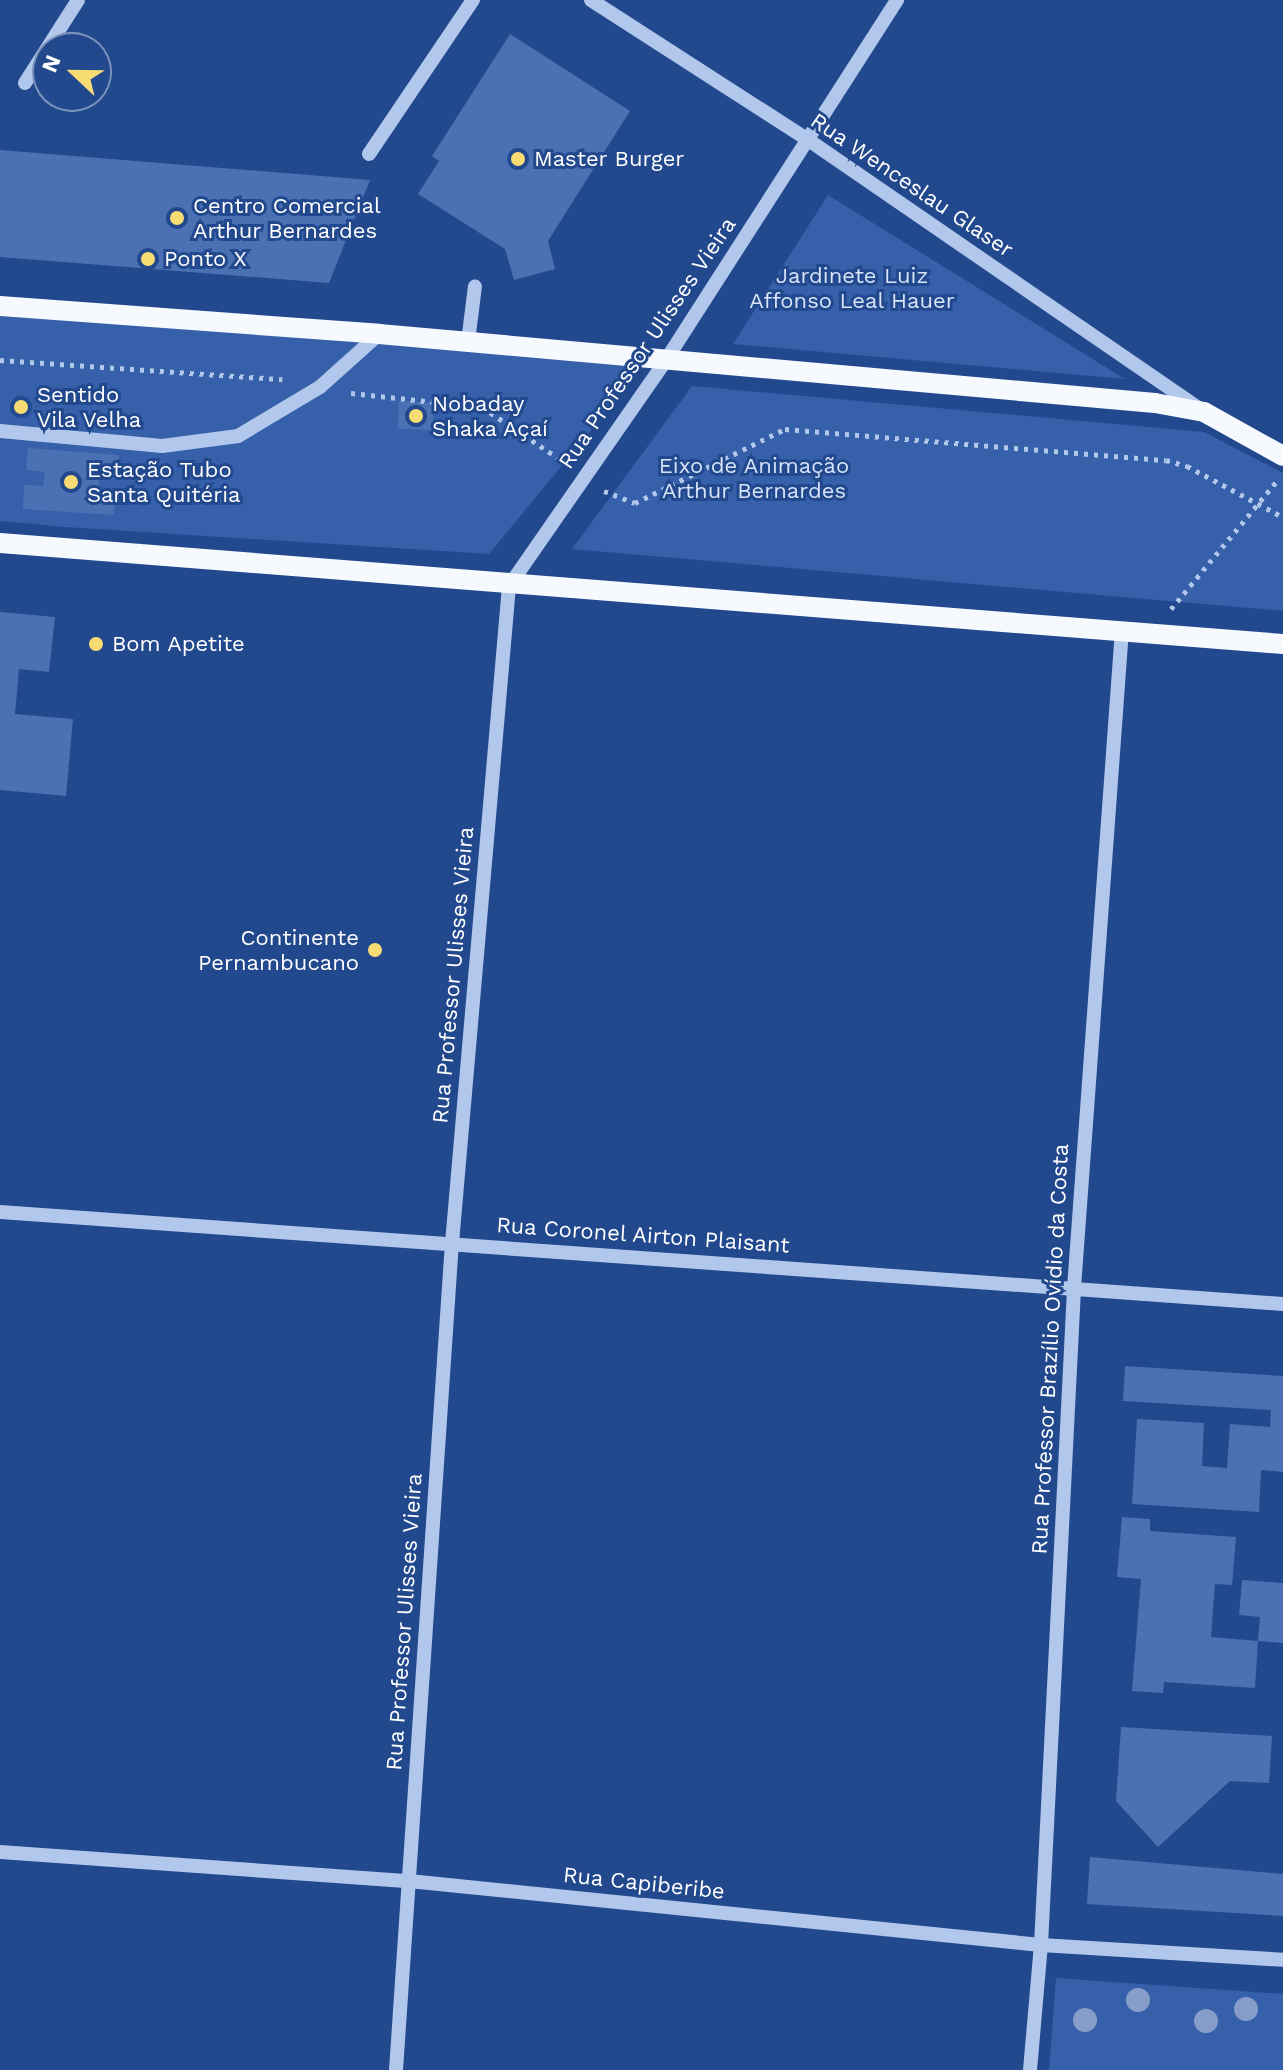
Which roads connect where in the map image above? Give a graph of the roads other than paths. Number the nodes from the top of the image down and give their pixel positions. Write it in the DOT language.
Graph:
graph roads {
  1 [pos="78,0"];
  2 [pos="473,0"];
  3 [pos="591,0"];
  4 [pos="897,0"];
  5 [pos="25,83"];
  6 [pos="807,139"];
  7 [pos="369,154"];
  8 [pos="475,286"];
  9 [pos="0,306"];
  10 [pos="379,334"];
  11 [pos="468,342"];
  12 [pos="666,360"];
  13 [pos="1204,412"];
  14 [pos="0,431"];
  15 [pos="1283,456"];
  16 [pos="0,543"];
  17 [pos="509,586"];
  18 [pos="1122,630"];
  19 [pos="1283,644"];
  20 [pos="0,1212"];
  21 [pos="452,1243"];
  22 [pos="1074,1288"];
  23 [pos="1283,1304"];
  24 [pos="0,1852"];
  25 [pos="409,1881"];
  26 [pos="1041,1945"];
  27 [pos="1283,1960"];
  28 [pos="396,2070"];
  29 [pos="1030,2070"];
  1 -- 5 [label="street"];
  2 -- 7 [label="street"];
  3 -- 6 [label="street, Rua Wenceslau Glaser"];
  4 -- 6 [label="street, Rua Professor Ulisses Vieira"];
  6 -- 12 [label="street, Rua Professor Ulisses Vieira"];
  6 -- 13 [label="street, Rua Wenceslau Glaser"];
  8 -- 11 [label="street"];
  9 -- 10 [label="main road"];
  10 -- 11 [label="main road"];
  10 -- 14 [label="street"];
  11 -- 12 [label="main road"];
  12 -- 13 [label="main road"];
  12 -- 17 [label="street, Rua Professor Ulisses Vieira"];
  13 -- 15 [label="main road"];
  16 -- 17 [label="main road"];
  17 -- 18 [label="main road"];
  17 -- 21 [label="street, Rua Professor Ulisses Vieira"];
  18 -- 19 [label="main road"];
  18 -- 22 [label="street, Rua Professor Brazílio Ovídio da Costa"];
  20 -- 21 [label="street, Rua Coronel Airton Plaisant"];
  21 -- 22 [label="street, Rua Coronel Airton Plaisant"];
  21 -- 25 [label="street, Rua Professor Ulisses Vieira"];
  22 -- 23 [label="street, Rua Coronel Airton Plaisant"];
  22 -- 26 [label="street, Rua Professor Brazílio Ovídio da Costa"];
  24 -- 25 [label="street, Rua Capiberibe"];
  25 -- 26 [label="street, Rua Capiberibe"];
  25 -- 28 [label="street, Rua Professor Ulisses Vieira"];
  26 -- 27 [label="street, Rua Capiberibe"];
  26 -- 29 [label="street, Rua Professor Brazílio Ovídio da Costa"];
}
